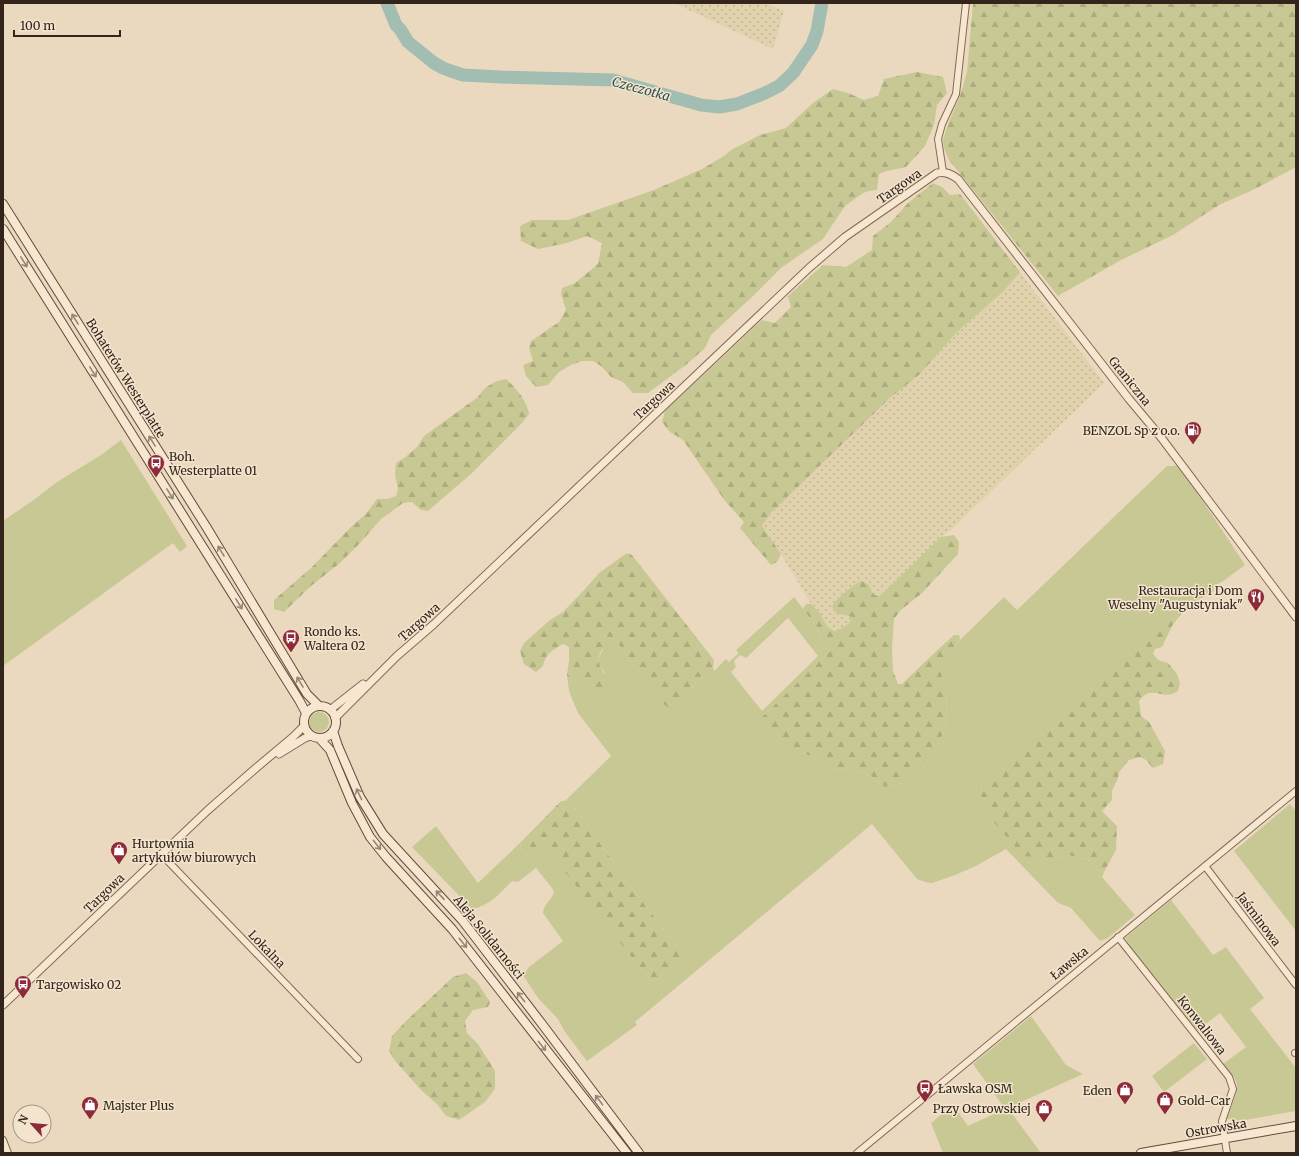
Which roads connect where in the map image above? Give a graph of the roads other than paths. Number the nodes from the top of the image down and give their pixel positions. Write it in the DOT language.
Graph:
graph roads {
  1 [pos="966,3"];
  2 [pos="940,172"];
  3 [pos="3,204"];
  4 [pos="3,229"];
  5 [pos="1296,617"];
  6 [pos="398,656"];
  7 [pos="319,706"];
  8 [pos="330,710"];
  9 [pos="306,713"];
  10 [pos="335,718"];
  11 [pos="304,726"];
  12 [pos="333,731"];
  13 [pos="311,736"];
  14 [pos="320,739"];
  15 [pos="256,768"];
  16 [pos="1296,791"];
  17 [pos="161,854"];
  18 [pos="1205,866"];
  19 [pos="1118,937"];
  20 [pos="1296,985"];
  21 [pos="3,1005"];
  22 [pos="358,1059"];
  23 [pos="1296,1126"];
  24 [pos="1225,1138"];
  25 [pos="3,1140"];
  26 [pos="8,1153"];
  27 [pos="627,1153"];
  28 [pos="639,1153"];
  29 [pos="857,1153"];
  30 [pos="1141,1153"];
  31 [pos="1227,1153"];
  1 -- 2 [label="street"];
  2 -- 5 [label="street, Graniczna"];
  2 -- 6 [label="street, Targowa"];
  7 -- 3 [label="main road, Bohaterów Westerplatte, one-way"];
  4 -- 9 [label="main road, Bohaterów Westerplatte, one-way"];
  6 -- 8 [label="street, Targowa"];
  6 -- 10 [label="street, Targowa"];
  7 -- 8 [label="main road"];
  7 -- 9 [label="main road"];
  8 -- 10 [label="main road"];
  9 -- 11 [label="main road"];
  10 -- 12 [label="main road"];
  11 -- 13 [label="main road"];
  11 -- 15 [label="street, Targowa"];
  12 -- 14 [label="main road"];
  28 -- 12 [label="main road, Aleja Solidarności, one-way"];
  13 -- 14 [label="main road"];
  13 -- 15 [label="street, Targowa"];
  14 -- 27 [label="main road, Aleja Solidarności, one-way"];
  15 -- 17 [label="street, Targowa"];
  16 -- 18 [label="street, Ławska"];
  17 -- 21 [label="street, Targowa"];
  17 -- 22 [label="street, Lokalna"];
  18 -- 19 [label="street, Ławska"];
  18 -- 20 [label="street, Jaśminowa"];
  19 -- 24 [label="street, Konwaliowa"];
  19 -- 29 [label="street, Ławska"];
  23 -- 24 [label="main road, Ostrowska"];
  24 -- 30 [label="main road, Ostrowska"];
  24 -- 31 [label="street, Konwaliowa"];
  25 -- 26 [label="street"];
}
